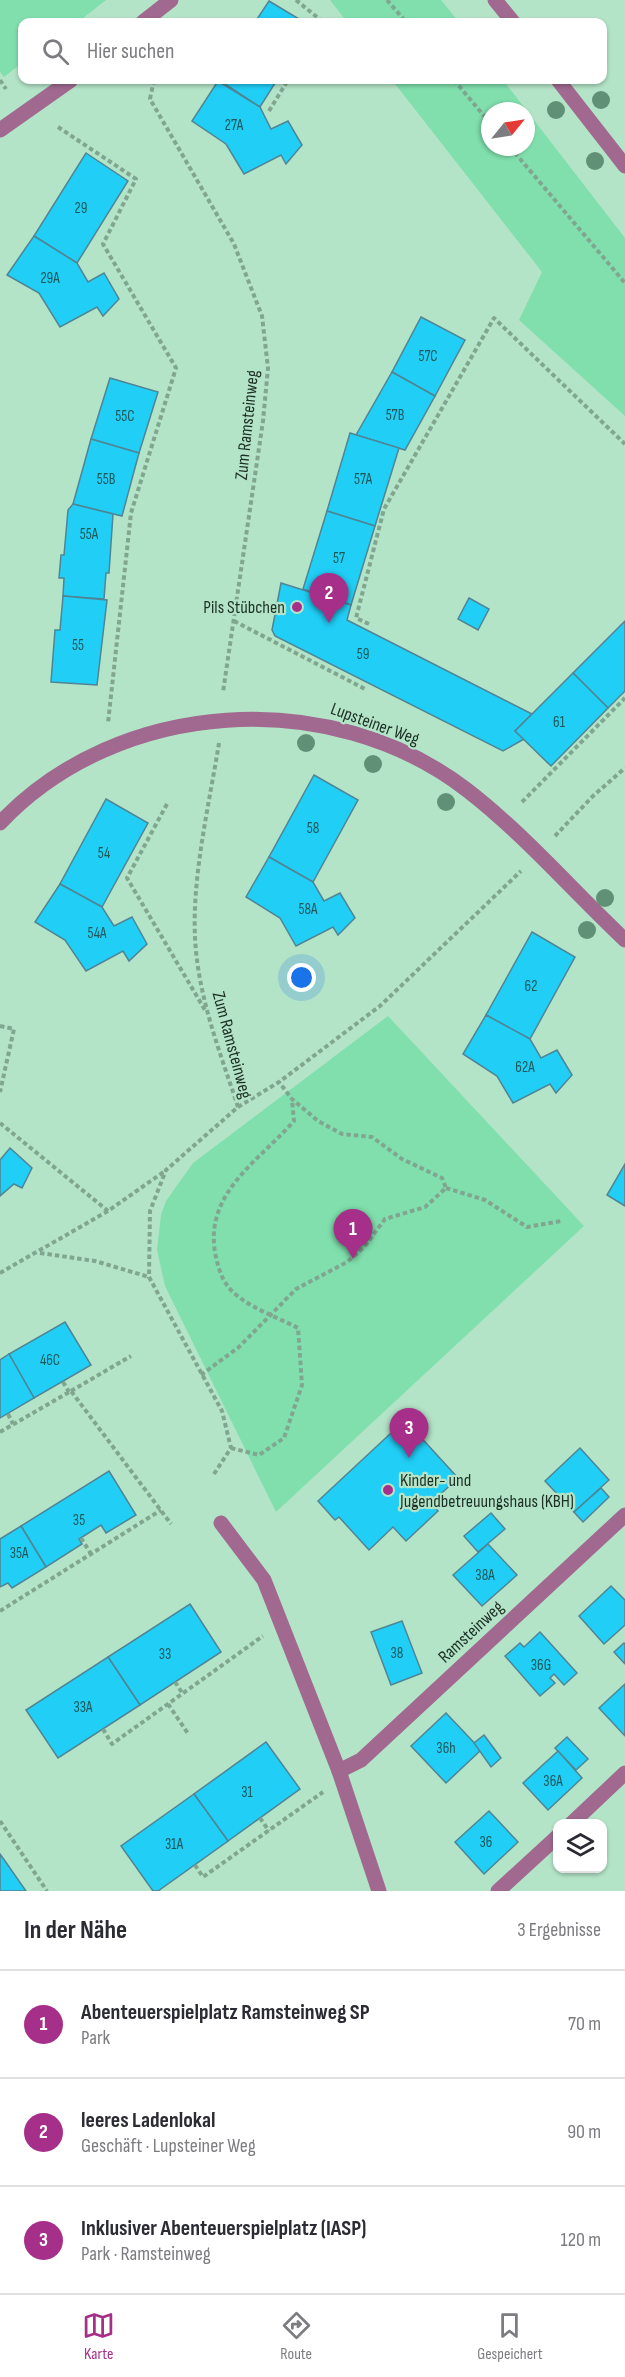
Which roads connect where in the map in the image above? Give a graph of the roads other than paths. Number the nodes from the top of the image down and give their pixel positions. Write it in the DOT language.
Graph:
graph roads {
  1 [pos="171,0"];
  2 [pos="495,0"];
  3 [pos="148,18"];
  4 [pos="510,18"];
  5 [pos="65,84"];
  6 [pos="561,84"];
  7 [pos="0,130"];
  8 [pos="625,166"];
  9 [pos="0,823"];
  10 [pos="625,940"];
  11 [pos="625,1515"];
  12 [pos="221,1523"];
  13 [pos="339,1771"];
  14 [pos="625,1773"];
  15 [pos="576,1819"];
  16 [pos="553,1841"];
  17 [pos="379,1891"];
  18 [pos="498,1891"];
  1 -- 3 [label="street"];
  2 -- 4 [label="street"];
  5 -- 7 [label="street"];
  6 -- 8 [label="street"];
  9 -- 10 [label="street, Lupsteiner Weg"];
  11 -- 13 [label="street, Ramsteinweg"];
  12 -- 13 [label="street"];
  13 -- 17 [label="street"];
  14 -- 15 [label="street"];
  16 -- 18 [label="street"];
}
